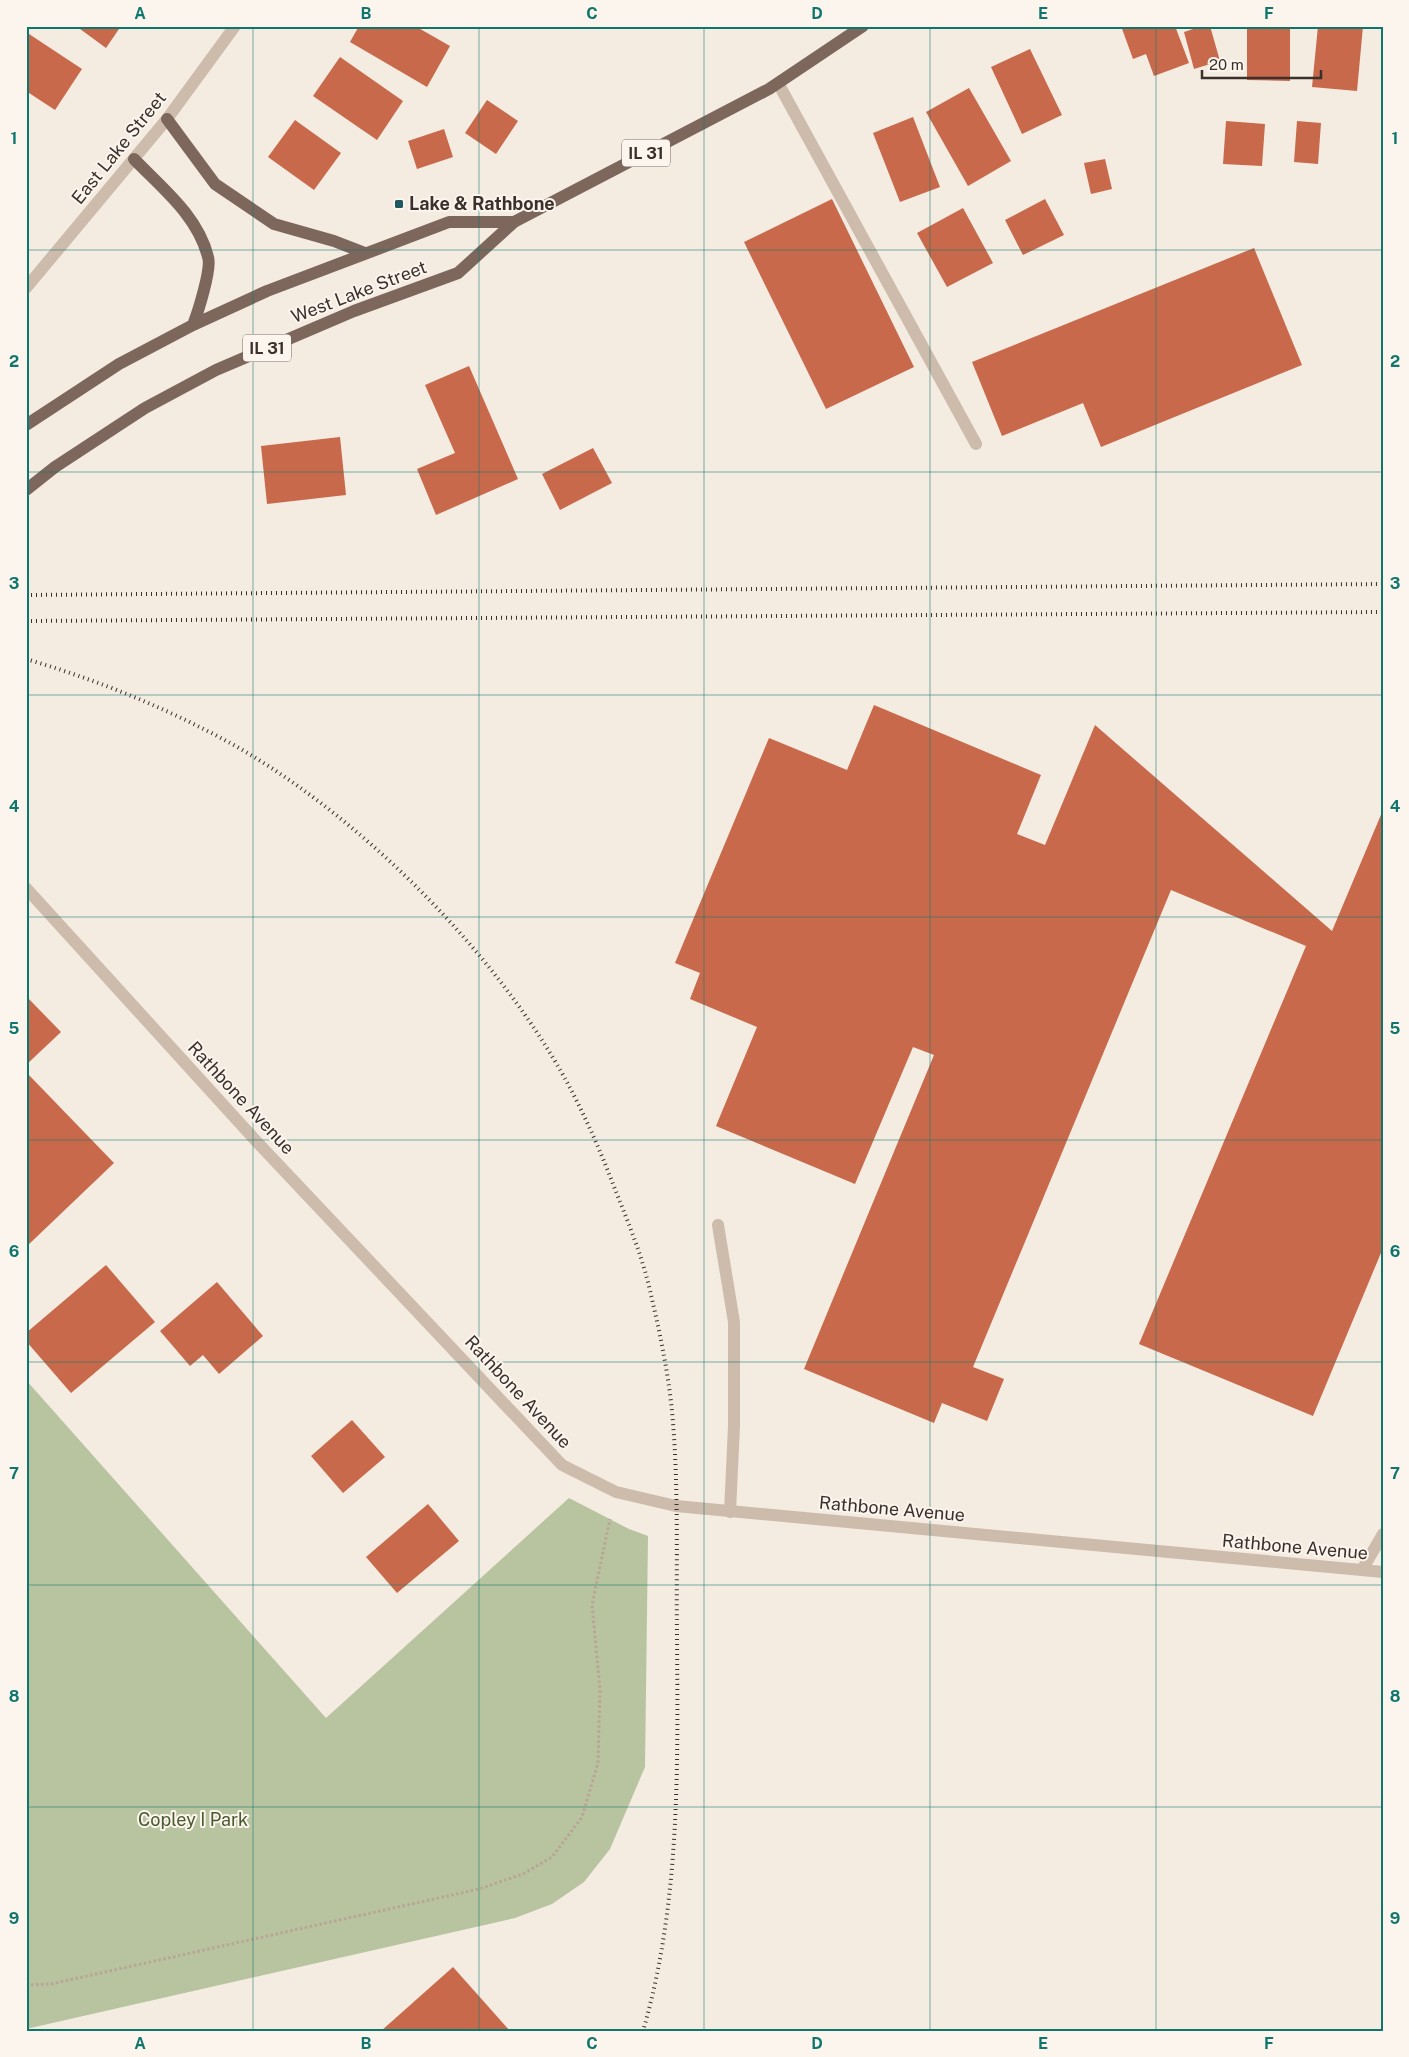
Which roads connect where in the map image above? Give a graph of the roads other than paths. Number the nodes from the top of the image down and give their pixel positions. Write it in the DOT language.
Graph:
graph roads {
  1 [pos="235,26"];
  2 [pos="863,26"];
  3 [pos="778,83"];
  4 [pos="167,119"];
  5 [pos="134,159"];
  6 [pos="514,222"];
  7 [pos="365,253"];
  8 [pos="26,288"];
  9 [pos="193,325"];
  10 [pos="26,425"];
  11 [pos="976,444"];
  12 [pos="26,490"];
  13 [pos="26,888"];
  14 [pos="718,1225"];
  15 [pos="730,1512"];
  16 [pos="1383,1534"];
  17 [pos="1362,1570"];
  18 [pos="1383,1572"];
  1 -- 4 [label="street, East Lake Street"];
  2 -- 3 [label="main road, West Lake Street / IL 31"];
  3 -- 6 [label="main road, West Lake Street / IL 31"];
  3 -- 11 [label="street"];
  4 -- 5 [label="street, East Lake Street"];
  4 -- 7 [label="main road"];
  5 -- 8 [label="street, East Lake Street"];
  5 -- 9 [label="main road"];
  6 -- 7 [label="main road, West Lake Street / IL 31"];
  6 -- 12 [label="main road, West Lake Street / IL 31"];
  7 -- 9 [label="main road, West Lake Street / IL 31"];
  9 -- 10 [label="main road, West Lake Street / IL 31"];
  13 -- 15 [label="street, Rathbone Avenue"];
  14 -- 15 [label="street"];
  15 -- 17 [label="street, Rathbone Avenue"];
  16 -- 17 [label="street"];
  17 -- 18 [label="street, Rathbone Avenue"];
}
